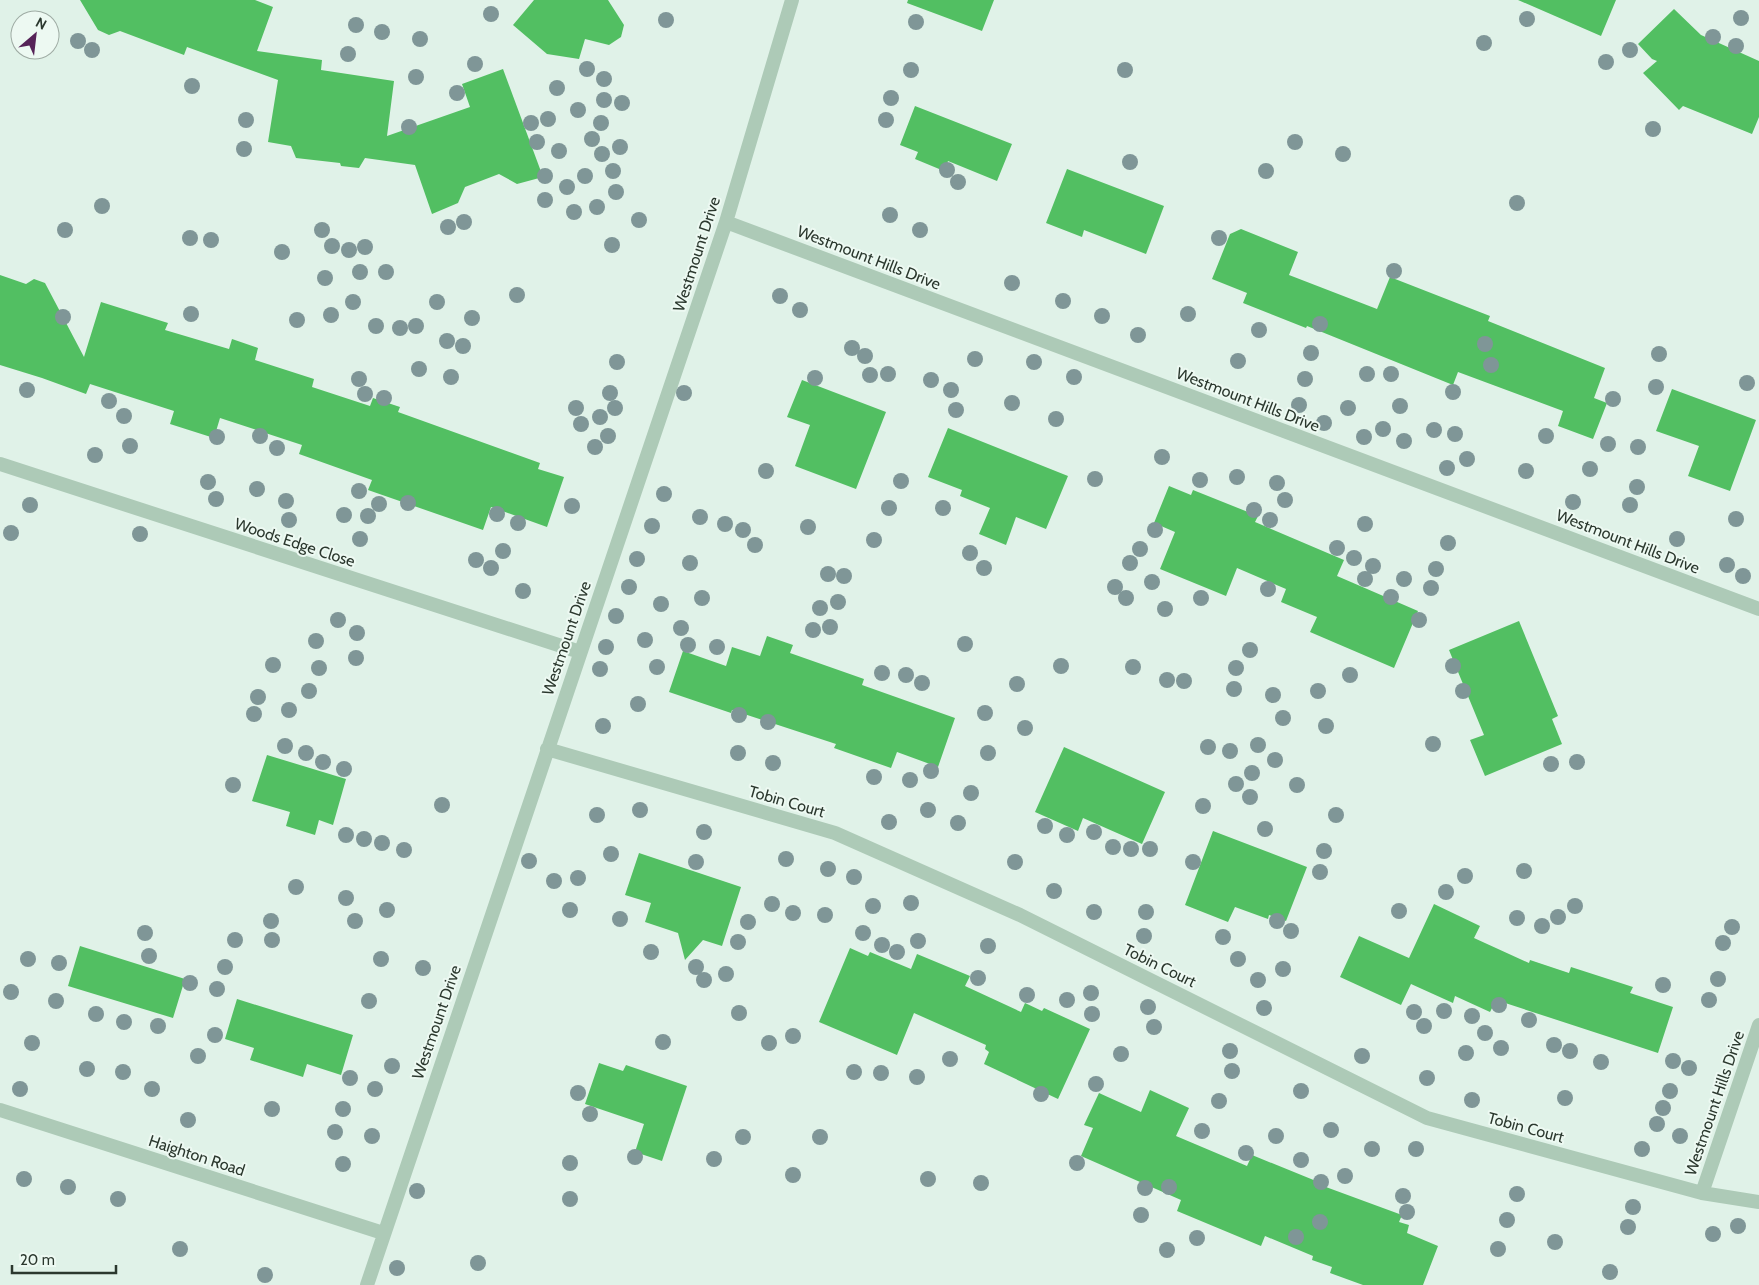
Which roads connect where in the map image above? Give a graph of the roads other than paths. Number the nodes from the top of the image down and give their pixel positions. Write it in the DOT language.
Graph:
graph roads {
  1 [pos="792,0"];
  2 [pos="726,222"];
  3 [pos="0,464"];
  4 [pos="1759,609"];
  5 [pos="580,652"];
  6 [pos="547,749"];
  7 [pos="1759,1025"];
  8 [pos="0,1110"];
  9 [pos="1702,1193"];
  10 [pos="1759,1202"];
  11 [pos="383,1233"];
  12 [pos="367,1285"];
  1 -- 2 [label="street, Westmount Drive"];
  2 -- 4 [label="street, Westmount Hills Drive"];
  2 -- 5 [label="street, Westmount Drive"];
  3 -- 5 [label="street, Woods Edge Close"];
  5 -- 6 [label="street, Westmount Drive"];
  6 -- 9 [label="street, Tobin Court"];
  6 -- 11 [label="street, Westmount Drive"];
  7 -- 9 [label="street, Westmount Hills Drive"];
  8 -- 11 [label="street, Haighton Road"];
  9 -- 10 [label="street, Tobin Court"];
  11 -- 12 [label="street, Westmount Drive"];
}
